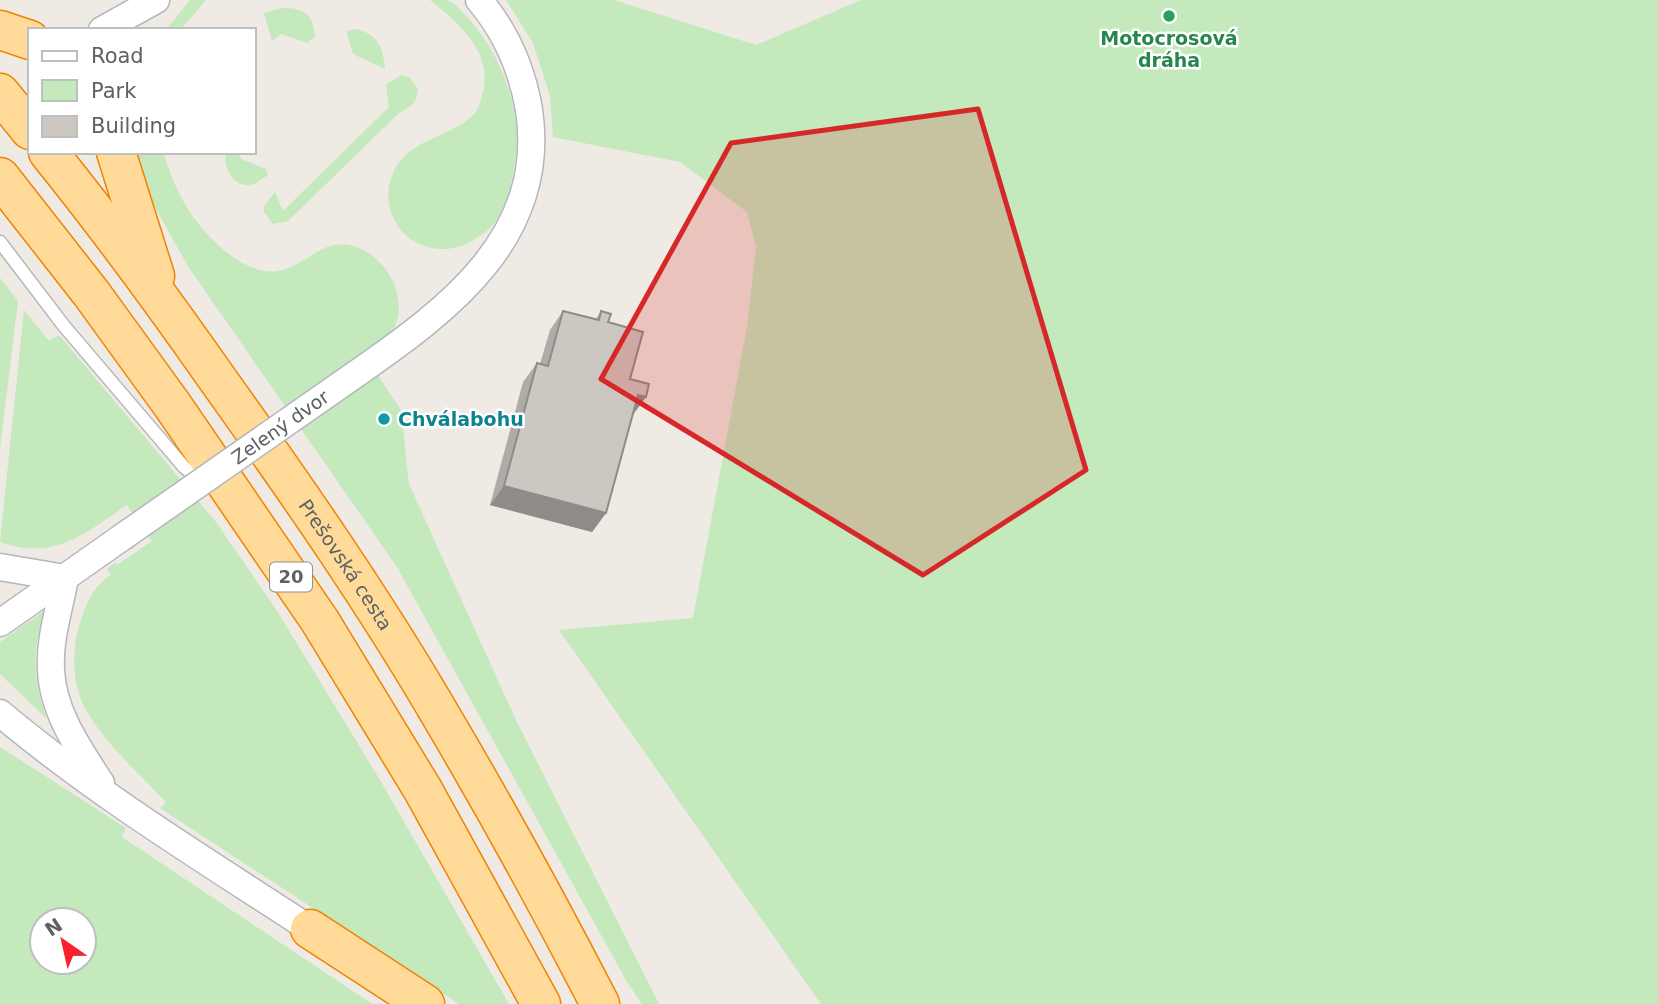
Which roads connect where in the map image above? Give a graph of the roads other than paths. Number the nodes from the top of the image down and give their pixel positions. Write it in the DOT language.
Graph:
graph roads {
  1 [pos="156,0"];
  2 [pos="164,0"];
  3 [pos="478,0"];
  4 [pos="106,28"];
  5 [pos="146,28"];
  6 [pos="0,30"];
  7 [pos="28,39"];
  8 [pos="0,93"];
  9 [pos="28,128"];
  10 [pos="50,154"];
  11 [pos="117,154"];
  12 [pos="0,177"];
  13 [pos="0,242"];
  14 [pos="163,301"];
  15 [pos="262,534"];
  16 [pos="0,567"];
  17 [pos="65,578"];
  18 [pos="0,623"];
  19 [pos="0,713"];
  20 [pos="111,798"];
  21 [pos="310,929"];
  22 [pos="600,999"];
  23 [pos="425,1004"];
  24 [pos="541,1004"];
  1 -- 4 [label="street"];
  2 -- 5 [label="street"];
  3 -- 17 [label="street, Zelený dvor, bridge"];
  6 -- 7 [label="highway"];
  8 -- 9 [label="highway"];
  10 -- 14 [label="highway, Prešovská cesta / 20"];
  11 -- 14 [label="highway"];
  12 -- 15 [label="highway, 20"];
  13 -- 15 [label="lane"];
  14 -- 22 [label="highway, Prešovská cesta / 20"];
  15 -- 24 [label="highway, 20"];
  16 -- 17 [label="street"];
  17 -- 18 [label="street, Zelený dvor"];
  17 -- 20 [label="street"];
  19 -- 20 [label="street"];
  20 -- 21 [label="street"];
  21 -- 23 [label="highway"];
}
